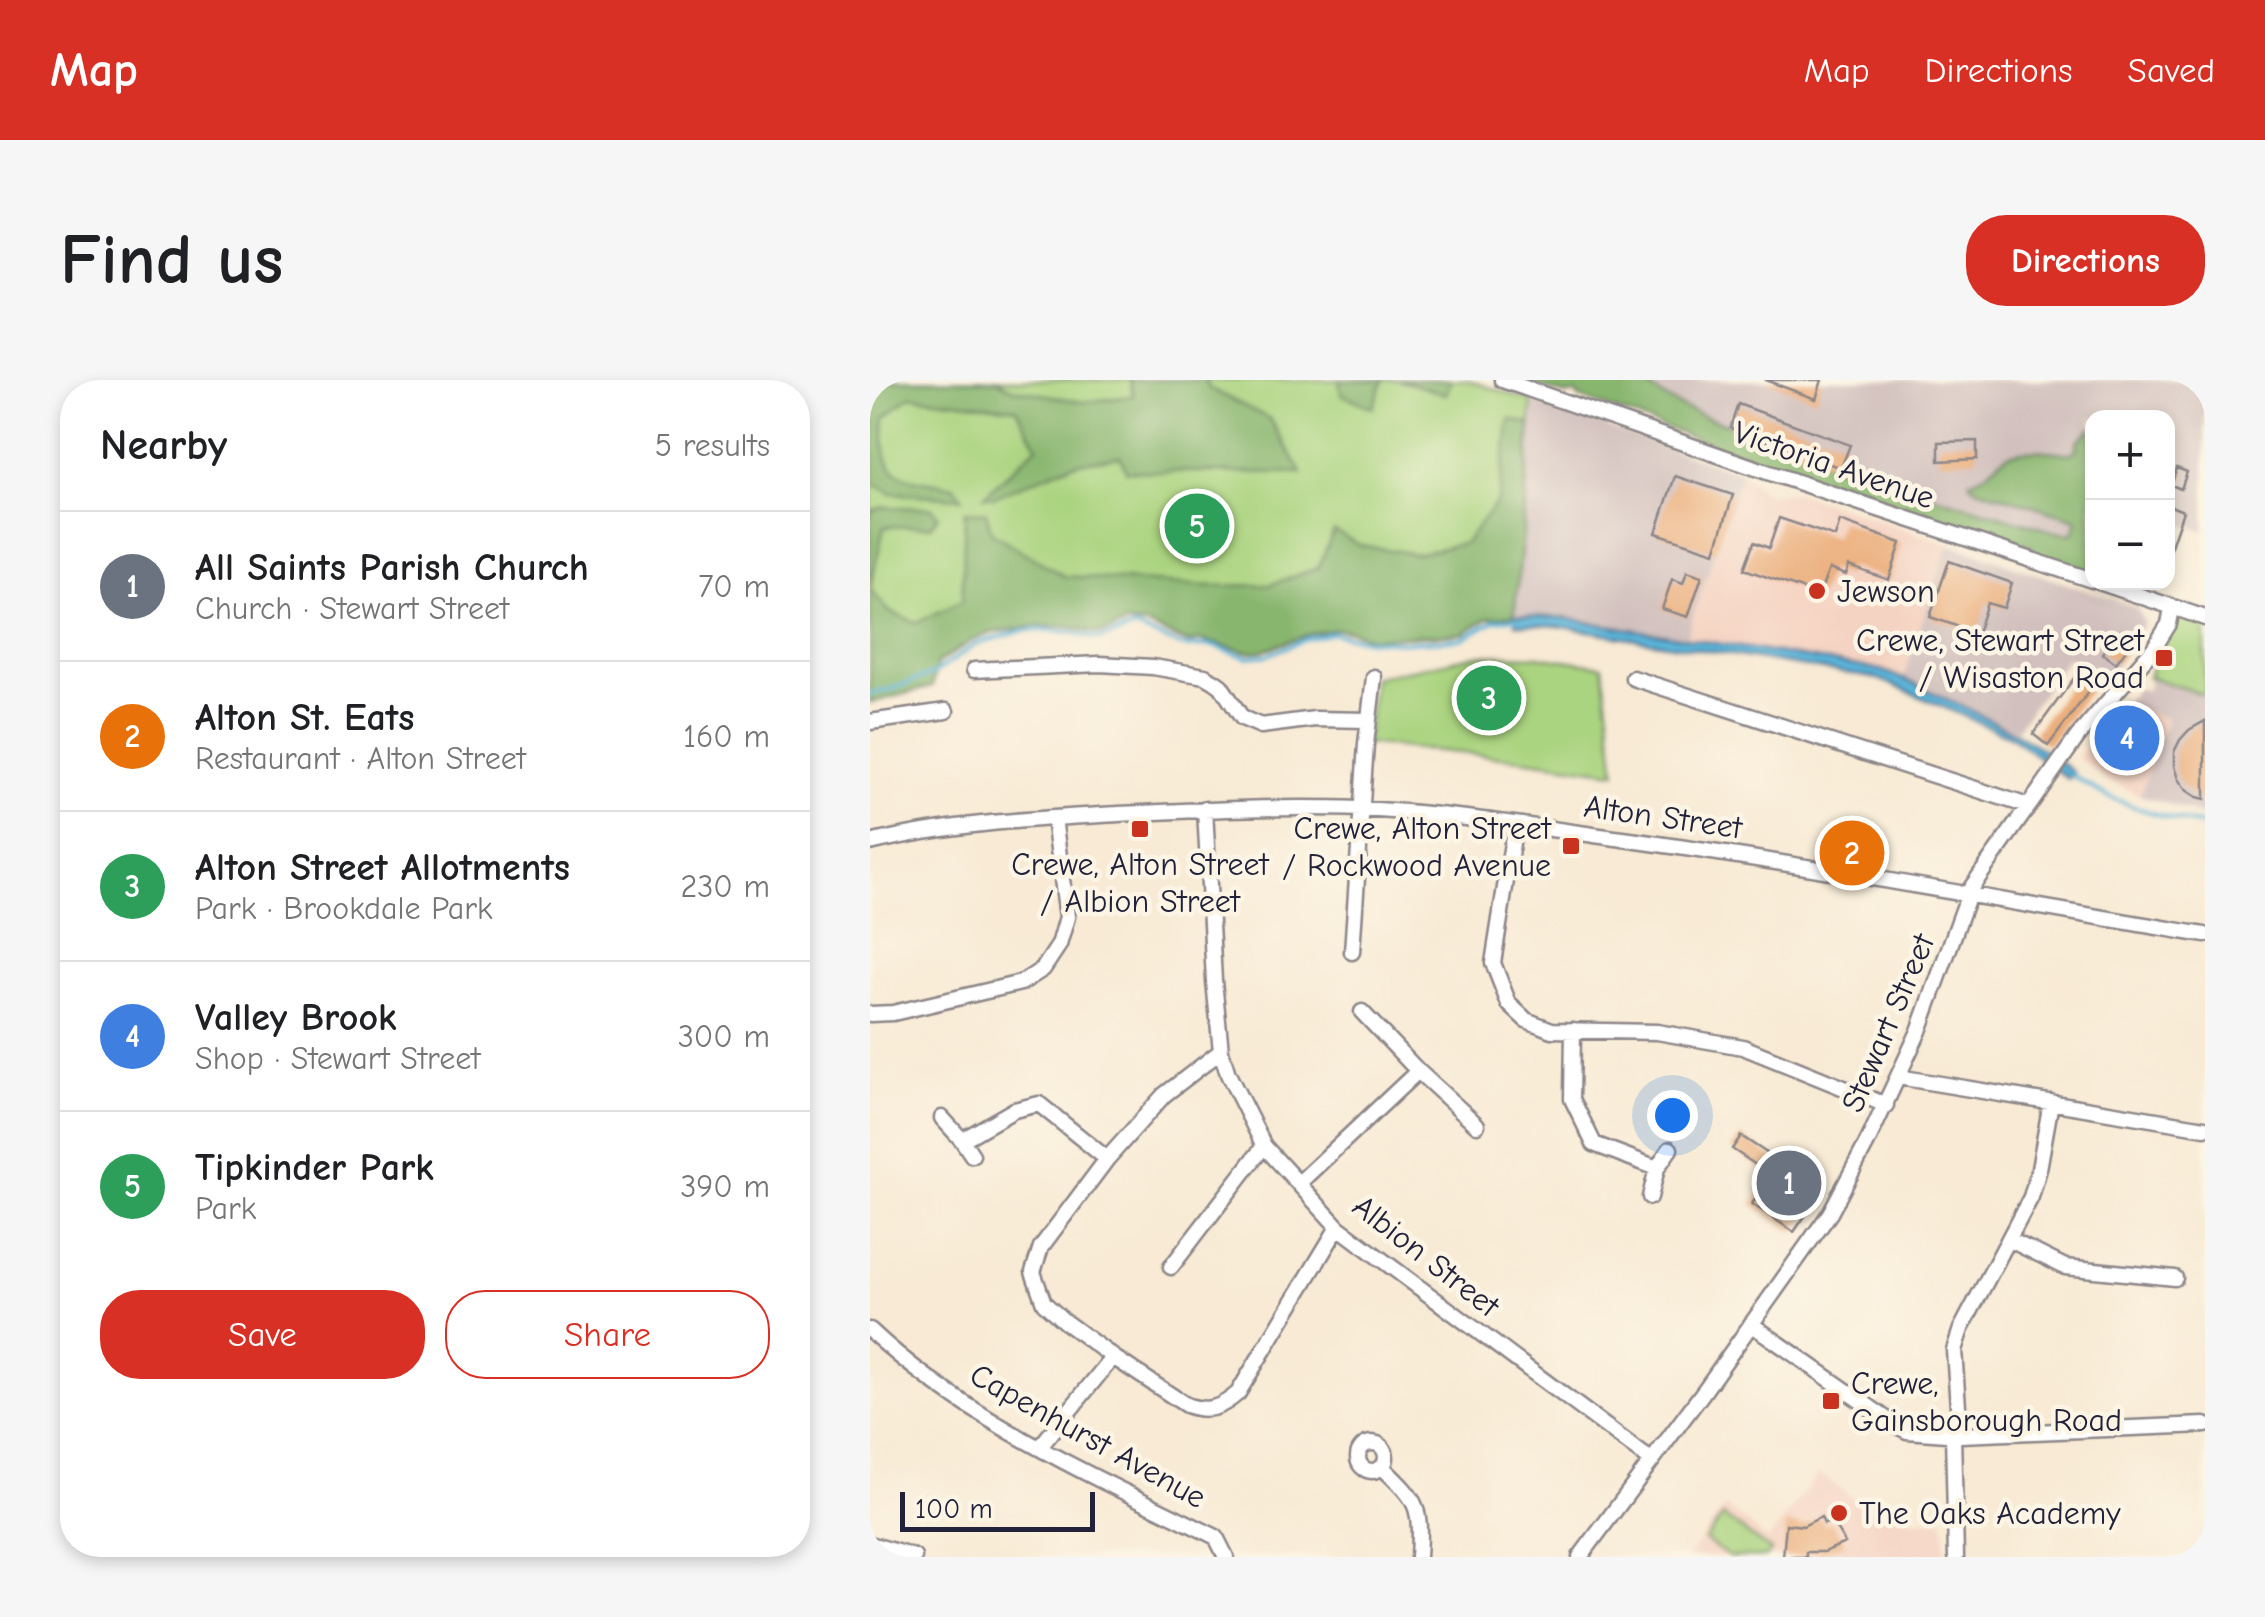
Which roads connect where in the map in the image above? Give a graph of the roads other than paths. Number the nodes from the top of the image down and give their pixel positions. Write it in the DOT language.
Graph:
graph roads {
  1 [pos="1502,380"];
  2 [pos="2085,578"];
  3 [pos="2119,590"];
  4 [pos="2172,608"];
  5 [pos="2205,618"];
  6 [pos="974,670"];
  7 [pos="1374,677"];
  8 [pos="1633,678"];
  9 [pos="946,711"];
  10 [pos="1368,720"];
  11 [pos="870,722"];
  12 [pos="2028,806"];
  13 [pos="1206,809"];
  14 [pos="1362,809"];
  15 [pos="1054,818"];
  16 [pos="1515,824"];
  17 [pos="870,843"];
  18 [pos="1967,896"];
  19 [pos="2205,935"];
  20 [pos="1352,952"];
  21 [pos="1362,1012"];
  22 [pos="870,1014"];
  23 [pos="1573,1030"];
  24 [pos="1221,1051"];
  25 [pos="1418,1071"];
  26 [pos="1898,1078"];
  27 [pos="2051,1102"];
  28 [pos="1886,1104"];
  29 [pos="942,1118"];
  30 [pos="1477,1125"];
  31 [pos="2205,1128"];
  32 [pos="962,1140"];
  33 [pos="1264,1146"];
  34 [pos="1670,1149"];
  35 [pos="972,1155"];
  36 [pos="1107,1159"];
  37 [pos="1658,1168"];
  38 [pos="1300,1183"];
  39 [pos="1650,1196"];
  40 [pos="1338,1228"];
  41 [pos="2010,1240"];
  42 [pos="1171,1266"];
  43 [pos="2175,1278"];
  44 [pos="1751,1324"];
  45 [pos="870,1330"];
  46 [pos="1112,1358"];
  47 [pos="2205,1425"];
  48 [pos="1956,1435"];
  49 [pos="1039,1448"];
  50 [pos="1652,1461"];
  51 [pos="1382,1467"];
  52 [pos="870,1544"];
  53 [pos="914,1557"];
  54 [pos="1226,1557"];
  55 [pos="1418,1557"];
  56 [pos="1580,1557"];
  57 [pos="1956,1557"];
  1 -- 2 [label="street, Victoria Avenue"];
  3 -- 4 [label="street, Victoria Avenue"];
  4 -- 5 [label="street, Victoria Avenue"];
  4 -- 12 [label="street, Stewart Street"];
  6 -- 10 [label="street"];
  7 -- 10 [label="street"];
  8 -- 12 [label="street"];
  9 -- 11 [label="street"];
  10 -- 14 [label="street"];
  12 -- 18 [label="street, Stewart Street"];
  13 -- 14 [label="street, Alton Street"];
  13 -- 15 [label="street, Alton Street"];
  13 -- 24 [label="street, Albion Street"];
  14 -- 16 [label="street, Alton Street"];
  14 -- 20 [label="street"];
  15 -- 17 [label="street, Alton Street"];
  15 -- 22 [label="street"];
  16 -- 18 [label="street, Alton Street"];
  16 -- 23 [label="street"];
  18 -- 19 [label="street, Alton Street"];
  18 -- 26 [label="street, Stewart Street"];
  21 -- 25 [label="street"];
  23 -- 28 [label="street"];
  23 -- 37 [label="street"];
  24 -- 33 [label="street, Albion Street"];
  24 -- 36 [label="street"];
  25 -- 30 [label="street"];
  25 -- 38 [label="street"];
  26 -- 27 [label="street"];
  26 -- 28 [label="street, Stewart Street"];
  27 -- 31 [label="street"];
  27 -- 41 [label="street"];
  28 -- 44 [label="street, Stewart Street"];
  29 -- 32 [label="street"];
  32 -- 35 [label="street"];
  32 -- 36 [label="street"];
  33 -- 38 [label="street, Albion Street"];
  33 -- 42 [label="street"];
  34 -- 37 [label="street"];
  36 -- 46 [label="street"];
  37 -- 39 [label="street"];
  38 -- 40 [label="street, Albion Street"];
  40 -- 46 [label="street"];
  40 -- 50 [label="street, Albion Street"];
  41 -- 43 [label="street"];
  41 -- 48 [label="street"];
  44 -- 48 [label="street"];
  44 -- 50 [label="street, Stewart Street"];
  45 -- 49 [label="street, Capenhurst Avenue"];
  46 -- 49 [label="street"];
  47 -- 48 [label="street"];
  48 -- 57 [label="street"];
  49 -- 54 [label="street, Capenhurst Avenue"];
  50 -- 56 [label="street, Stewart Street"];
  51 -- 55 [label="street"];
  52 -- 53 [label="street"];
}
